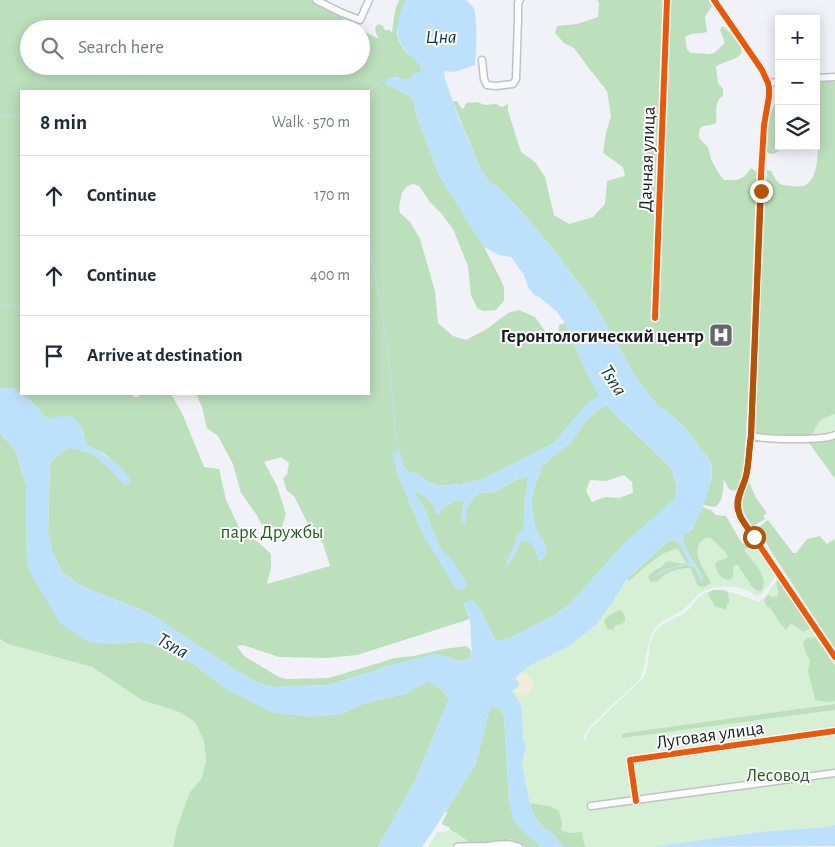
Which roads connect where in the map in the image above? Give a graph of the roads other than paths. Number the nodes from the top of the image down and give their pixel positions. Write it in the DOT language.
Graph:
graph roads {
  1 [pos="316,0"];
  2 [pos="369,0"];
  3 [pos="520,0"];
  4 [pos="667,0"];
  5 [pos="714,0"];
  6 [pos="482,60"];
  7 [pos="835,77"];
  8 [pos="820,78"];
  9 [pos="775,82"];
  10 [pos="768,83"];
  11 [pos="655,318"];
  12 [pos="751,436"];
  13 [pos="835,436"];
  14 [pos="835,657"];
  15 [pos="835,731"];
  16 [pos="835,773"];
  17 [pos="636,800"];
  18 [pos="592,806"];
  19 [pos="457,847"];
  20 [pos="519,847"];
  1 -- 2 [label="street"];
  3 -- 6 [label="street"];
  4 -- 11 [label="street, Дачная улица"];
  5 -- 10 [label="street"];
  7 -- 8 [label="street"];
  9 -- 10 [label="street"];
  10 -- 12 [label="street"];
  12 -- 13 [label="street"];
  12 -- 14 [label="street"];
  15 -- 17 [label="street, Луговая улица"];
  16 -- 17 [label="street"];
  17 -- 18 [label="street"];
  19 -- 20 [label="street"];
}
